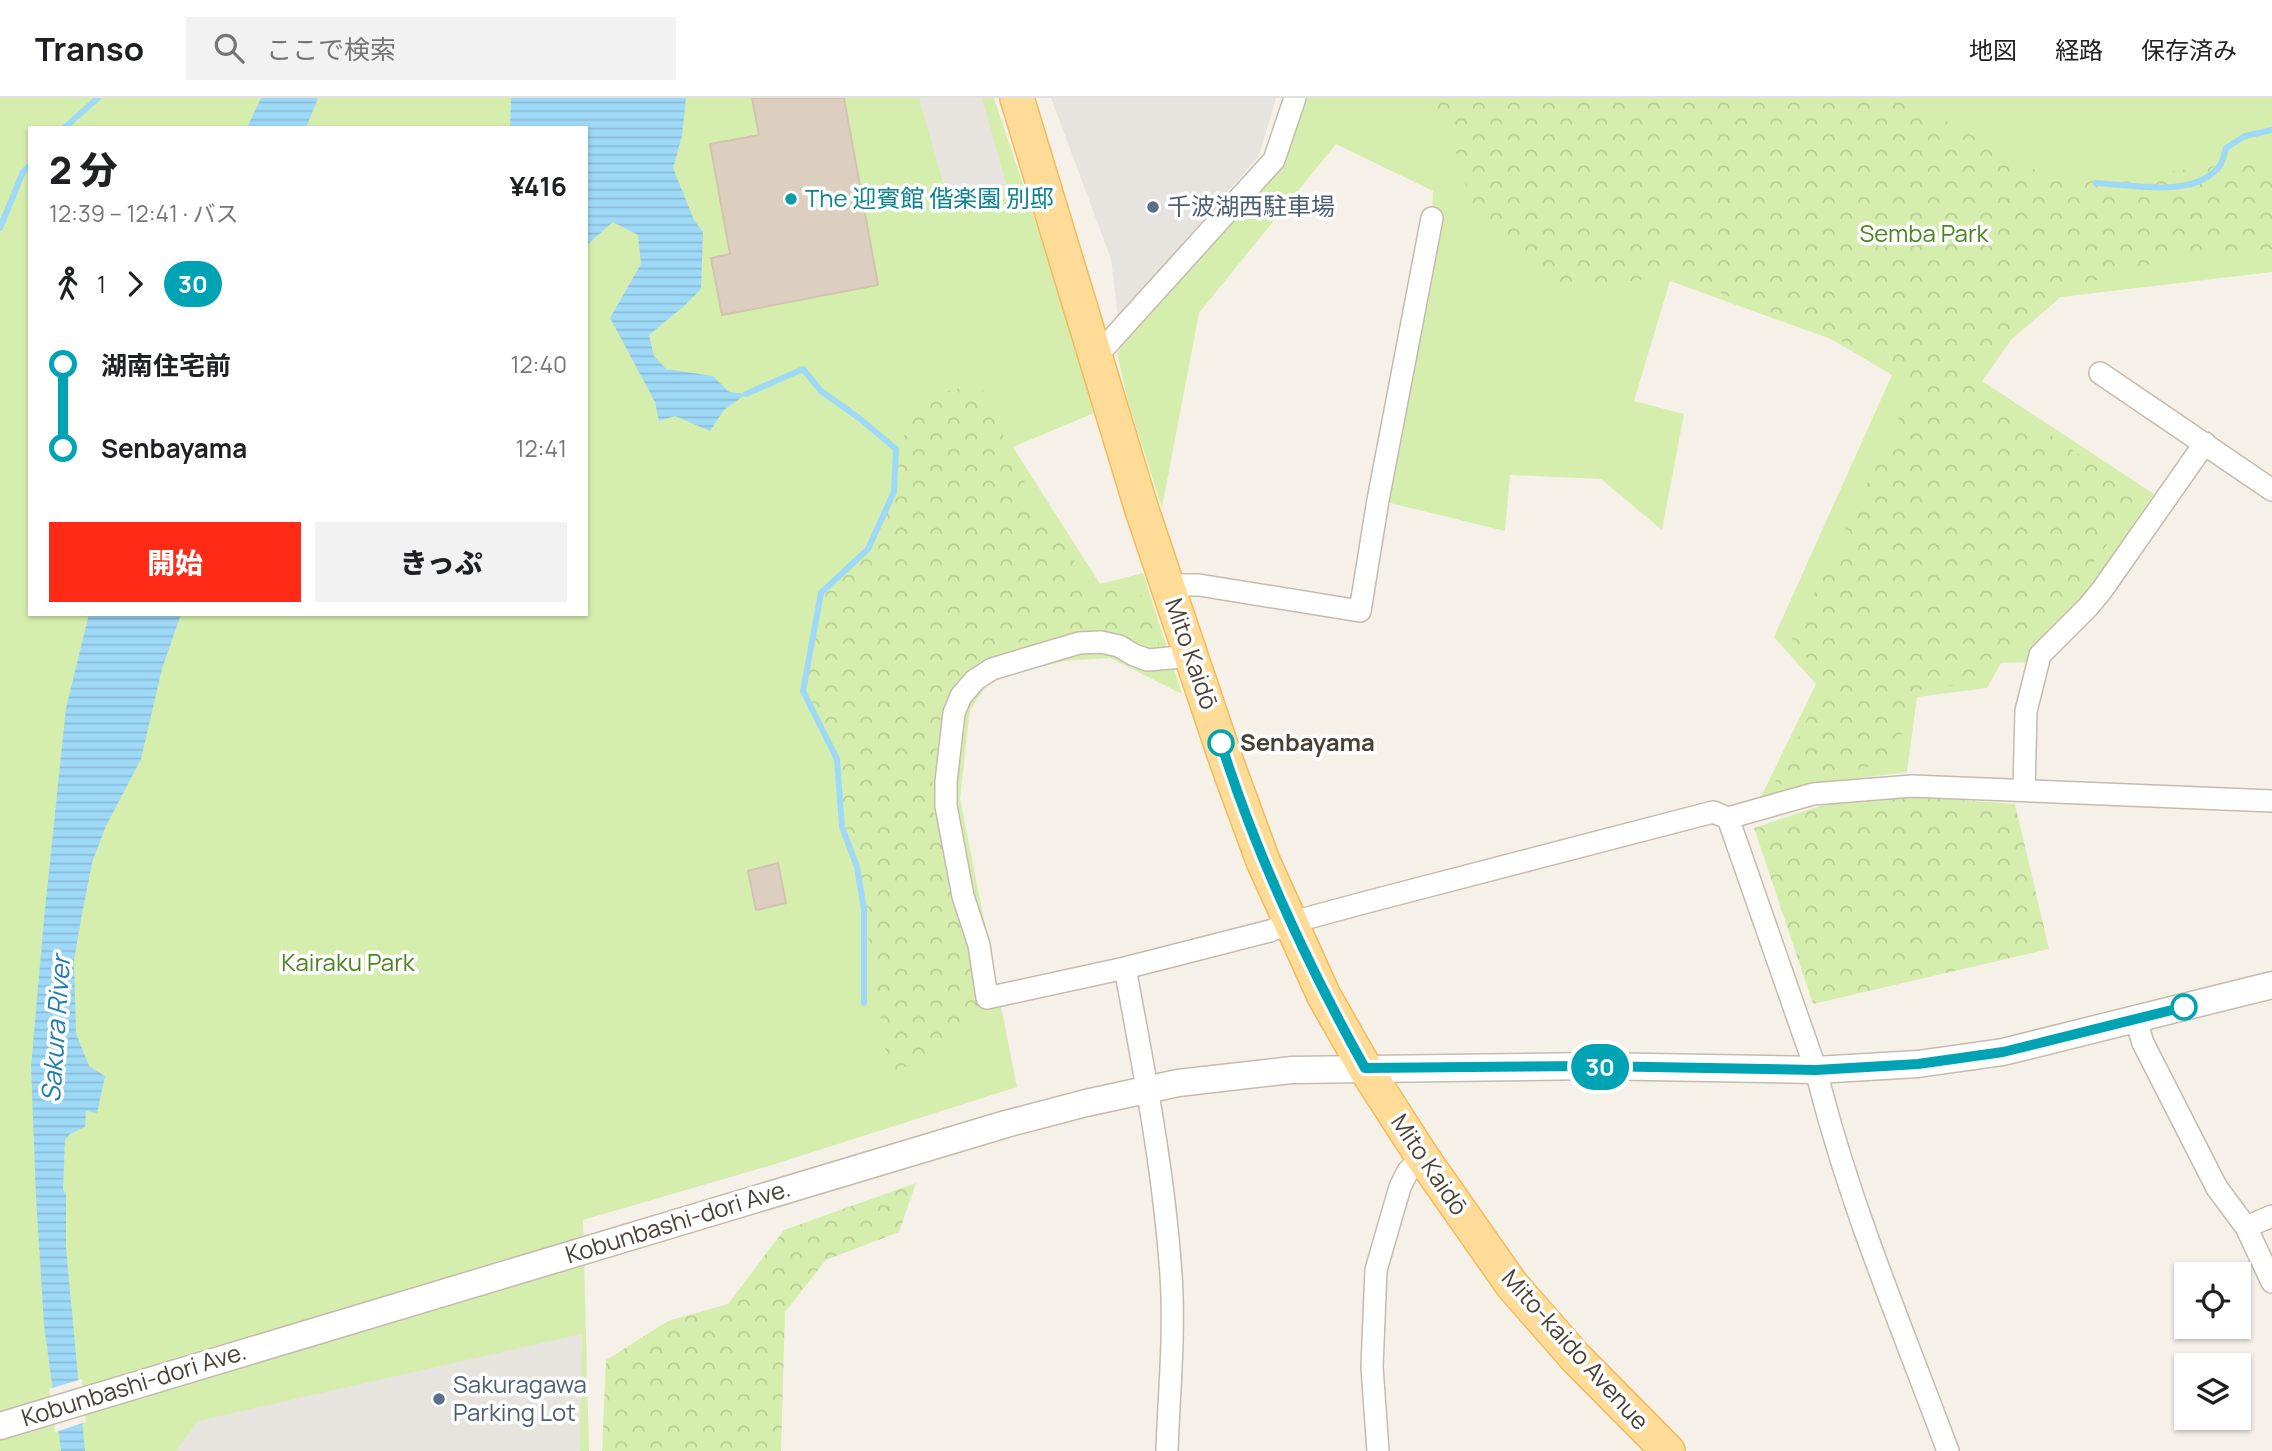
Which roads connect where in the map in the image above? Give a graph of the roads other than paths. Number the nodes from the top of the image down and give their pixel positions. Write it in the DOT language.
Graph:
graph roads {
  1 [pos="1017,98"];
  2 [pos="1295,98"];
  3 [pos="1432,218"];
  4 [pos="1095,358"];
  5 [pos="2100,373"];
  6 [pos="2205,443"];
  7 [pos="2272,490"];
  8 [pos="1168,585"];
  9 [pos="1192,656"];
  10 [pos="2024,790"];
  11 [pos="2272,801"];
  12 [pos="1728,818"];
  13 [pos="1289,923"];
  14 [pos="1125,968"];
  15 [pos="2272,985"];
  16 [pos="2136,1020"];
  17 [pos="1365,1068"];
  18 [pos="1816,1070"];
  19 [pos="1149,1089"];
  20 [pos="1423,1158"];
  21 [pos="2272,1216"];
  22 [pos="2246,1227"];
  23 [pos="2272,1282"];
  24 [pos="0,1426"];
  25 [pos="1167,1451"];
  26 [pos="1378,1451"];
  27 [pos="1668,1451"];
  28 [pos="1948,1451"];
  1 -- 4 [label="main road, Mito Kaidō"];
  2 -- 4 [label="street"];
  3 -- 8 [label="street"];
  4 -- 8 [label="main road, Mito Kaidō"];
  5 -- 6 [label="street"];
  6 -- 7 [label="street"];
  6 -- 10 [label="street"];
  8 -- 9 [label="main road, Mito Kaidō"];
  9 -- 13 [label="main road, Mito Kaidō"];
  9 -- 14 [label="street"];
  10 -- 11 [label="street"];
  10 -- 12 [label="street"];
  12 -- 13 [label="street"];
  12 -- 18 [label="street"];
  13 -- 14 [label="street"];
  13 -- 17 [label="main road, Mito Kaidō"];
  14 -- 19 [label="street"];
  15 -- 16 [label="street, Kobunbashi-dori Ave."];
  16 -- 18 [label="street, Kobunbashi-dori Ave."];
  16 -- 22 [label="street"];
  17 -- 18 [label="street, Kobunbashi-dori Ave."];
  17 -- 19 [label="street, Kobunbashi-dori Ave."];
  17 -- 20 [label="main road, Mito Kaidō"];
  18 -- 28 [label="street"];
  19 -- 24 [label="street, Kobunbashi-dori Ave."];
  19 -- 25 [label="street"];
  20 -- 26 [label="street"];
  20 -- 27 [label="main road, Mito-kaido Avenue"];
  21 -- 22 [label="street"];
  22 -- 23 [label="street"];
}
